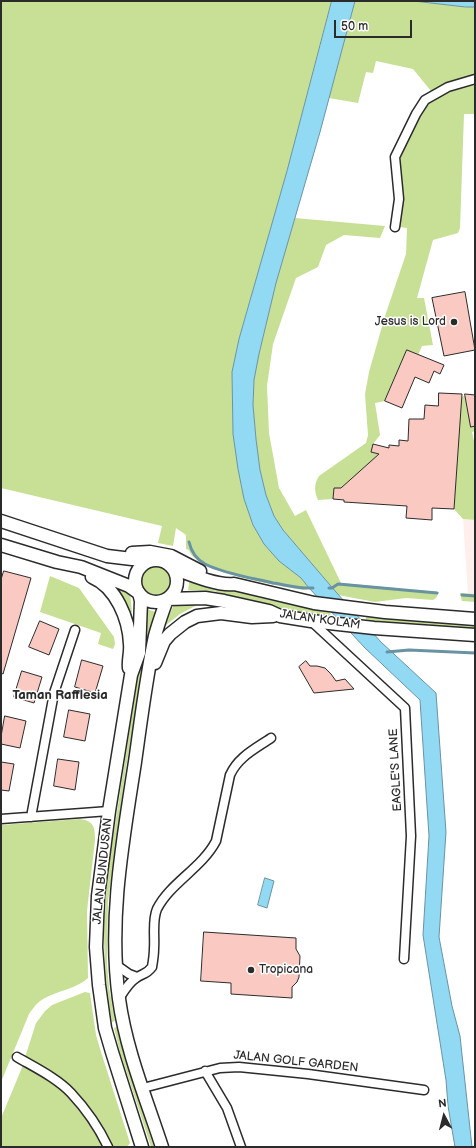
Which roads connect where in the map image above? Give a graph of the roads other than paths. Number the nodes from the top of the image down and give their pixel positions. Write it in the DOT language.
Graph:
graph roads {
  1 [pos="475,79"];
  2 [pos="395,226"];
  3 [pos="1,521"];
  4 [pos="1,545"];
  5 [pos="91,550"];
  6 [pos="152,560"];
  7 [pos="57,562"];
  8 [pos="173,568"];
  9 [pos="234,584"];
  10 [pos="139,593"];
  11 [pos="167,599"];
  12 [pos="280,616"];
  13 [pos="475,619"];
  14 [pos="311,621"];
  15 [pos="74,630"];
  16 [pos="475,636"];
  17 [pos="131,675"];
  18 [pos="147,684"];
  19 [pos="271,738"];
  20 [pos="108,811"];
  21 [pos="31,817"];
  22 [pos="1,819"];
  23 [pos="404,959"];
  24 [pos="116,964"];
  25 [pos="137,977"];
  26 [pos="119,999"];
  27 [pos="16,1057"];
  28 [pos="205,1072"];
  29 [pos="143,1088"];
  30 [pos="424,1090"];
  31 [pos="108,1147"];
  32 [pos="142,1147"];
  33 [pos="162,1147"];
  34 [pos="241,1147"];
  1 -- 2 [label="street"];
  3 -- 5 [label="main road, JALAN KOLAM"];
  4 -- 7 [label="main road"];
  5 -- 6 [label="main road, JALAN KOLAM"];
  5 -- 9 [label="main road, JALAN KOLAM"];
  6 -- 8 [label="main road"];
  6 -- 10 [label="main road"];
  7 -- 10 [label="main road"];
  7 -- 17 [label="main road"];
  8 -- 9 [label="main road, JALAN KOLAM"];
  8 -- 11 [label="main road"];
  9 -- 13 [label="main road, JALAN KOLAM"];
  10 -- 11 [label="main road"];
  10 -- 17 [label="main road, JALAN BUNDUSAN"];
  11 -- 12 [label="main road, JALAN KOLAM"];
  11 -- 18 [label="main road, JALAN BUNDUSAN"];
  12 -- 14 [label="main road, JALAN KOLAM"];
  12 -- 18 [label="main road"];
  14 -- 16 [label="main road, JALAN KOLAM"];
  14 -- 23 [label="street, EAGLE'S LANE"];
  15 -- 21 [label="street"];
  17 -- 20 [label="main road, JALAN BUNDUSAN"];
  18 -- 24 [label="main road, JALAN BUNDUSAN"];
  19 -- 25 [label="street"];
  20 -- 21 [label="street"];
  20 -- 32 [label="main road, JALAN BUNDUSAN"];
  21 -- 22 [label="street"];
  24 -- 25 [label="street"];
  24 -- 26 [label="main road, JALAN BUNDUSAN"];
  25 -- 26 [label="street"];
  26 -- 29 [label="main road, JALAN BUNDUSAN"];
  27 -- 31 [label="street"];
  28 -- 29 [label="street, JALAN GOLF GARDEN"];
  28 -- 30 [label="street, JALAN GOLF GARDEN"];
  28 -- 34 [label="street"];
  29 -- 33 [label="main road, JALAN BUNDUSAN"];
}
